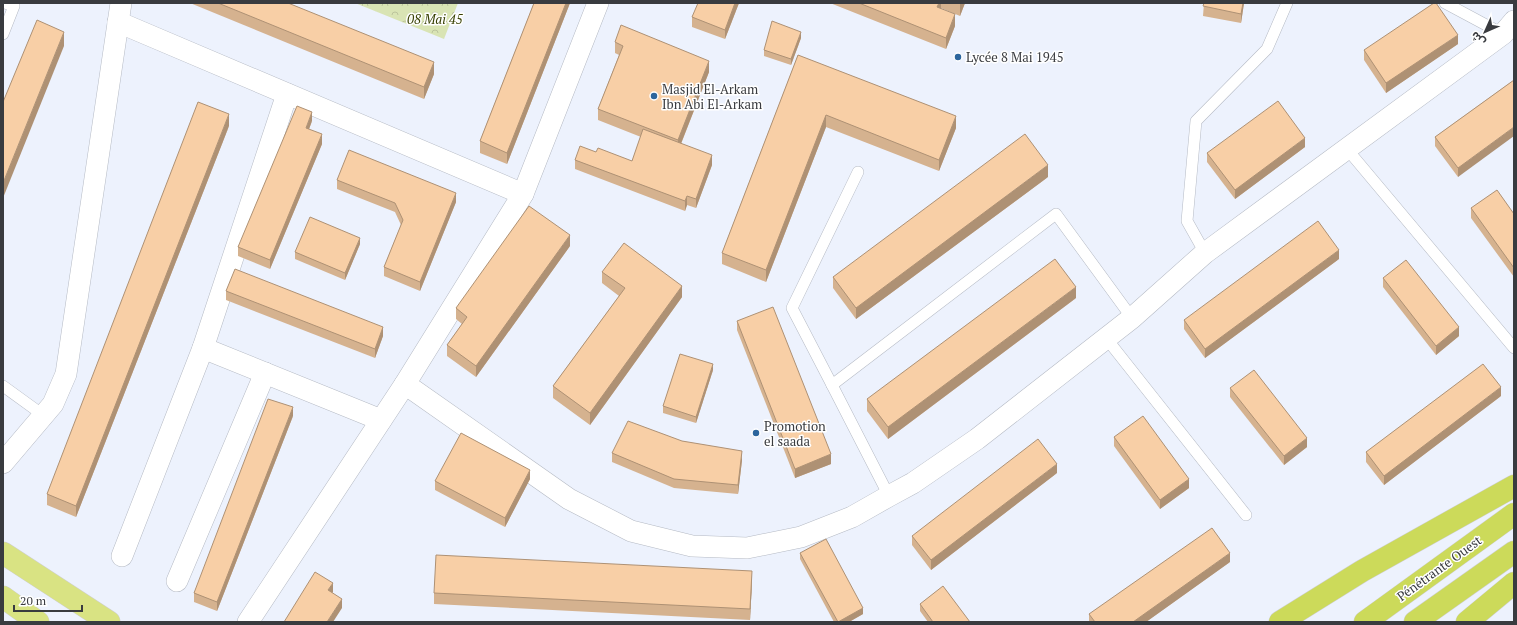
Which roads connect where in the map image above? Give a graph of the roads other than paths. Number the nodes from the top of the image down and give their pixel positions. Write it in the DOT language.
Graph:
graph roads {
  1 [pos="598,3"];
  2 [pos="1287,3"];
  3 [pos="1445,3"];
  4 [pos="12,4"];
  5 [pos="120,12"];
  6 [pos="1509,27"];
  7 [pos="3,34"];
  8 [pos="287,94"];
  9 [pos="1347,149"];
  10 [pos="858,172"];
  11 [pos="523,194"];
  12 [pos="1205,253"];
  13 [pos="1132,318"];
  14 [pos="1106,338"];
  15 [pos="203,348"];
  16 [pos="1514,348"];
  17 [pos="265,373"];
  18 [pos="405,384"];
  19 [pos="832,385"];
  20 [pos="3,386"];
  21 [pos="43,415"];
  22 [pos="381,420"];
  23 [pos="3,463"];
  24 [pos="1514,486"];
  25 [pos="890,496"];
  26 [pos="1514,514"];
  27 [pos="1246,515"];
  28 [pos="1514,552"];
  29 [pos="3,553"];
  30 [pos="122,556"];
  31 [pos="177,581"];
  32 [pos="1514,583"];
  33 [pos="3,598"];
  34 [pos="38,622"];
  35 [pos="109,622"];
  36 [pos="248,622"];
  37 [pos="1280,622"];
  38 [pos="1365,622"];
  39 [pos="1415,622"];
  40 [pos="1467,622"];
  1 -- 11 [label="street"];
  2 -- 12 [label="lane"];
  3 -- 6 [label="lane"];
  4 -- 7 [label="lane"];
  5 -- 8 [label="street"];
  5 -- 21 [label="street"];
  6 -- 9 [label="street"];
  8 -- 11 [label="street"];
  8 -- 15 [label="street"];
  9 -- 12 [label="street"];
  9 -- 16 [label="lane"];
  10 -- 19 [label="lane"];
  11 -- 18 [label="street"];
  12 -- 13 [label="street"];
  13 -- 14 [label="street"];
  13 -- 19 [label="lane"];
  14 -- 25 [label="street"];
  14 -- 27 [label="lane"];
  15 -- 17 [label="street"];
  15 -- 30 [label="street"];
  17 -- 22 [label="street"];
  17 -- 31 [label="street"];
  18 -- 22 [label="street"];
  18 -- 25 [label="street"];
  19 -- 25 [label="lane"];
  20 -- 21 [label="lane"];
  21 -- 23 [label="street"];
  22 -- 36 [label="street"];
  24 -- 37 [label="highway"];
  26 -- 38 [label="highway, Pénétrante Ouest"];
  28 -- 39 [label="highway"];
  29 -- 35 [label="main road"];
  32 -- 40 [label="highway"];
  33 -- 34 [label="main road"];
}
